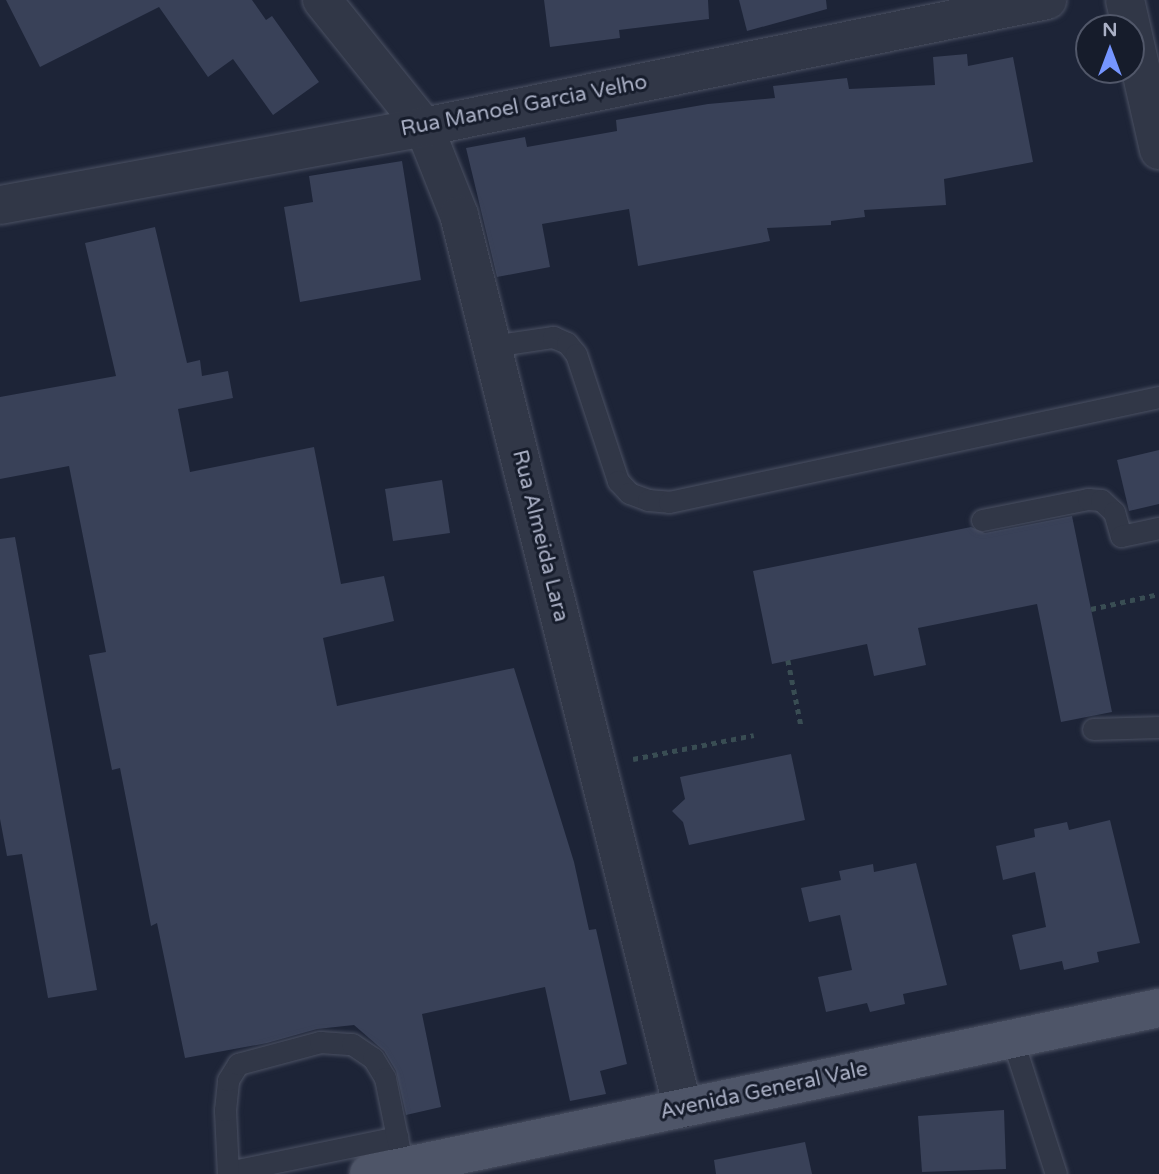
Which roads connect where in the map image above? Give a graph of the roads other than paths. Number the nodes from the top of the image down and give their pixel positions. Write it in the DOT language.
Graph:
graph roads {
  1 [pos="322,0"];
  2 [pos="1046,0"];
  3 [pos="1125,0"];
  4 [pos="424,127"];
  5 [pos="1159,150"];
  6 [pos="0,205"];
  7 [pos="492,346"];
  8 [pos="1159,397"];
  9 [pos="982,520"];
  10 [pos="1159,528"];
  11 [pos="1159,727"];
  12 [pos="1093,729"];
  13 [pos="1159,1008"];
  14 [pos="1012,1038"];
  15 [pos="683,1108"];
  16 [pos="390,1160"];
  17 [pos="228,1173"];
  18 [pos="1056,1174"];
  1 -- 4 [label="street, Rua Almeida Lara"];
  2 -- 4 [label="street, Rua Manoel Garcia Velho"];
  3 -- 5 [label="street"];
  4 -- 6 [label="street, Rua Manoel Garcia Velho"];
  4 -- 7 [label="street, Rua Almeida Lara"];
  7 -- 8 [label="lane"];
  7 -- 15 [label="street, Rua Almeida Lara"];
  9 -- 10 [label="lane"];
  11 -- 12 [label="lane"];
  13 -- 14 [label="main road, Avenida General Vale"];
  14 -- 15 [label="main road, Avenida General Vale"];
  14 -- 18 [label="lane"];
  15 -- 16 [label="main road, Avenida General Vale"];
  16 -- 17 [label="lane"];
  16 -- 17 [label="lane"];
}
